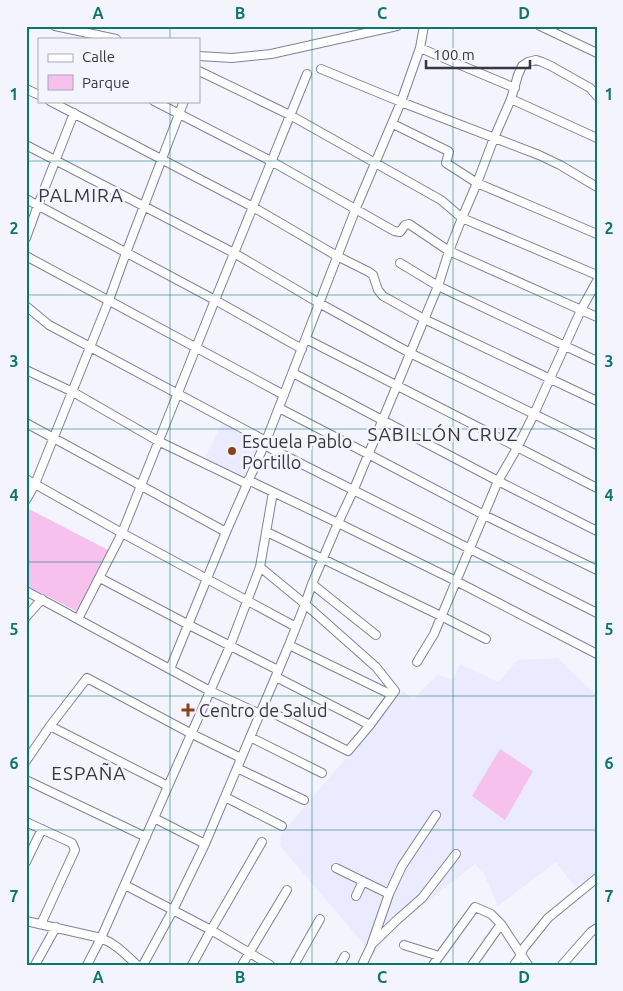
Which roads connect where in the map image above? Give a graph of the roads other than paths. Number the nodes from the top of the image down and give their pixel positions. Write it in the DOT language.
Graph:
graph roads {
  1 [pos="55,26"];
  2 [pos="397,26"];
  3 [pos="424,26"];
  4 [pos="540,26"];
  5 [pos="111,38"];
  6 [pos="420,48"];
  7 [pos="597,53"];
  8 [pos="200,59"];
  9 [pos="321,69"];
  10 [pos="200,71"];
  11 [pos="307,74"];
  12 [pos="515,88"];
  13 [pos="26,89"];
  14 [pos="38,95"];
  15 [pos="597,96"];
  16 [pos="511,99"];
  17 [pos="52,102"];
  18 [pos="156,102"];
  19 [pos="184,102"];
  20 [pos="401,102"];
  21 [pos="74,114"];
  22 [pos="179,114"];
  23 [pos="290,115"];
  24 [pos="393,124"];
  25 [pos="494,138"];
  26 [pos="597,138"];
  27 [pos="26,145"];
  28 [pos="162,158"];
  29 [pos="56,160"];
  30 [pos="271,161"];
  31 [pos="376,164"];
  32 [pos="477,182"];
  33 [pos="597,187"];
  34 [pos="26,199"];
  35 [pos="38,204"];
  36 [pos="144,206"];
  37 [pos="253,207"];
  38 [pos="356,208"];
  39 [pos="462,218"];
  40 [pos="597,234"];
  41 [pos="26,238"];
  42 [pos="126,252"];
  43 [pos="449,252"];
  44 [pos="234,253"];
  45 [pos="26,256"];
  46 [pos="337,256"];
  47 [pos="400,263"];
  48 [pos="597,275"];
  49 [pos="597,281"];
  50 [pos="438,286"];
  51 [pos="109,300"];
  52 [pos="214,300"];
  53 [pos="319,302"];
  54 [pos="26,306"];
  55 [pos="581,310"];
  56 [pos="597,317"];
  57 [pos="424,320"];
  58 [pos="306,339"];
  59 [pos="196,346"];
  60 [pos="564,346"];
  61 [pos="90,347"];
  62 [pos="302,349"];
  63 [pos="410,354"];
  64 [pos="597,360"];
  65 [pos="26,370"];
  66 [pos="293,374"];
  67 [pos="550,378"];
  68 [pos="396,386"];
  69 [pos="72,392"];
  70 [pos="177,394"];
  71 [pos="284,395"];
  72 [pos="597,401"];
  73 [pos="279,408"];
  74 [pos="534,414"];
  75 [pos="382,420"];
  76 [pos="26,423"];
  77 [pos="54,438"];
  78 [pos="158,441"];
  79 [pos="265,443"];
  80 [pos="597,445"];
  81 [pos="517,448"];
  82 [pos="368,454"];
  83 [pos="26,479"];
  84 [pos="248,482"];
  85 [pos="498,482"];
  86 [pos="35,484"];
  87 [pos="141,485"];
  88 [pos="597,488"];
  89 [pos="354,489"];
  90 [pos="273,492"];
  91 [pos="26,500"];
  92 [pos="484,515"];
  93 [pos="338,523"];
  94 [pos="597,531"];
  95 [pos="226,532"];
  96 [pos="267,532"];
  97 [pos="122,533"];
  98 [pos="470,549"];
  99 [pos="323,558"];
  100 [pos="260,567"];
  101 [pos="597,570"];
  102 [pos="100,578"];
  103 [pos="207,579"];
  104 [pos="456,581"];
  105 [pos="312,584"];
  106 [pos="26,591"];
  107 [pos="42,599"];
  108 [pos="247,599"];
  109 [pos="305,604"];
  110 [pos="597,613"];
  111 [pos="441,616"];
  112 [pos="26,617"];
  113 [pos="78,619"];
  114 [pos="189,625"];
  115 [pos="296,626"];
  116 [pos="376,635"];
  117 [pos="486,639"];
  118 [pos="289,645"];
  119 [pos="230,646"];
  120 [pos="597,654"];
  121 [pos="417,662"];
  122 [pos="170,669"];
  123 [pos="277,674"];
  124 [pos="210,691"];
  125 [pos="392,696"];
  126 [pos="261,711"];
  127 [pos="370,725"];
  128 [pos="50,726"];
  129 [pos="192,734"];
  130 [pos="250,737"];
  131 [pos="241,758"];
  132 [pos="26,761"];
  133 [pos="237,768"];
  134 [pos="322,773"];
  135 [pos="26,780"];
  136 [pos="168,786"];
  137 [pos="224,797"];
  138 [pos="304,800"];
  139 [pos="436,815"];
  140 [pos="154,818"];
  141 [pos="26,822"];
  142 [pos="282,826"];
  143 [pos="42,829"];
  144 [pos="146,837"];
  145 [pos="262,842"];
  146 [pos="205,844"];
  147 [pos="456,854"];
  148 [pos="26,862"];
  149 [pos="336,868"];
  150 [pos="597,878"];
  151 [pos="362,881"];
  152 [pos="125,885"];
  153 [pos="287,890"];
  154 [pos="389,894"];
  155 [pos="356,896"];
  156 [pos="173,910"];
  157 [pos="320,919"];
  158 [pos="26,921"];
  159 [pos="41,924"];
  160 [pos="501,924"];
  161 [pos="56,927"];
  162 [pos="597,928"];
  163 [pos="211,930"];
  164 [pos="101,938"];
  165 [pos="372,944"];
  166 [pos="404,945"];
  167 [pos="250,953"];
  168 [pos="521,955"];
  169 [pos="345,956"];
  170 [pos="439,956"];
  171 [pos="35,965"];
  172 [pos="87,965"];
  173 [pos="137,965"];
  174 [pos="143,965"];
  175 [pos="192,965"];
  176 [pos="242,965"];
  177 [pos="270,965"];
  178 [pos="294,965"];
  179 [pos="340,965"];
  180 [pos="362,965"];
  181 [pos="433,965"];
  182 [pos="472,965"];
  183 [pos="514,965"];
  184 [pos="528,965"];
  185 [pos="562,965"];
  1 -- 5 [label="street"];
  2 -- 8 [label="street"];
  3 -- 6 [label="street"];
  4 -- 7 [label="street"];
  6 -- 12 [label="street"];
  6 -- 20 [label="street"];
  9 -- 20 [label="street"];
  10 -- 23 [label="street"];
  11 -- 23 [label="street"];
  12 -- 15 [label="street"];
  12 -- 16 [label="street"];
  13 -- 14 [label="street"];
  16 -- 25 [label="street"];
  16 -- 26 [label="street"];
  17 -- 21 [label="street"];
  18 -- 22 [label="street"];
  19 -- 22 [label="street"];
  20 -- 24 [label="street"];
  20 -- 25 [label="street"];
  21 -- 28 [label="street"];
  21 -- 29 [label="street"];
  22 -- 28 [label="street"];
  22 -- 30 [label="street"];
  23 -- 30 [label="street"];
  23 -- 31 [label="street"];
  24 -- 31 [label="street"];
  24 -- 32 [label="street"];
  25 -- 32 [label="street"];
  25 -- 33 [label="street"];
  27 -- 29 [label="street"];
  28 -- 36 [label="street"];
  28 -- 37 [label="street"];
  29 -- 35 [label="street"];
  29 -- 36 [label="street"];
  30 -- 37 [label="street"];
  30 -- 38 [label="street"];
  31 -- 38 [label="street"];
  31 -- 39 [label="street"];
  32 -- 39 [label="street"];
  32 -- 40 [label="street"];
  34 -- 35 [label="street"];
  35 -- 41 [label="street"];
  35 -- 42 [label="street"];
  36 -- 42 [label="street"];
  36 -- 44 [label="street"];
  37 -- 44 [label="street"];
  37 -- 46 [label="street"];
  38 -- 43 [label="street"];
  38 -- 46 [label="street"];
  39 -- 43 [label="street"];
  39 -- 48 [label="street"];
  42 -- 51 [label="street"];
  42 -- 52 [label="street"];
  43 -- 50 [label="street"];
  43 -- 55 [label="street"];
  44 -- 52 [label="street"];
  44 -- 53 [label="street"];
  45 -- 51 [label="street"];
  46 -- 53 [label="street"];
  46 -- 57 [label="street"];
  47 -- 50 [label="street"];
  49 -- 55 [label="street"];
  50 -- 57 [label="street"];
  50 -- 60 [label="street"];
  51 -- 59 [label="street"];
  51 -- 61 [label="street"];
  52 -- 59 [label="street"];
  52 -- 62 [label="street"];
  53 -- 58 [label="street"];
  53 -- 63 [label="street"];
  54 -- 61 [label="street"];
  55 -- 56 [label="street"];
  55 -- 60 [label="street"];
  57 -- 63 [label="street"];
  57 -- 67 [label="street"];
  58 -- 62 [label="street"];
  58 -- 68 [label="street"];
  59 -- 70 [label="street"];
  59 -- 71 [label="street"];
  60 -- 64 [label="street"];
  60 -- 67 [label="street"];
  61 -- 69 [label="street"];
  61 -- 70 [label="street"];
  62 -- 66 [label="street"];
  63 -- 68 [label="street"];
  63 -- 74 [label="street"];
  65 -- 69 [label="street"];
  66 -- 71 [label="street"];
  66 -- 75 [label="street"];
  67 -- 72 [label="street"];
  67 -- 74 [label="street"];
  68 -- 75 [label="street"];
  68 -- 81 [label="street"];
  69 -- 77 [label="street"];
  69 -- 78 [label="street"];
  70 -- 78 [label="street"];
  70 -- 79 [label="street"];
  71 -- 73 [label="street"];
  73 -- 79 [label="street"];
  73 -- 82 [label="street"];
  74 -- 80 [label="street"];
  74 -- 81 [label="street"];
  75 -- 82 [label="street"];
  75 -- 85 [label="street"];
  76 -- 77 [label="street"];
  77 -- 86 [label="street"];
  77 -- 87 [label="street"];
  78 -- 84 [label="street"];
  78 -- 87 [label="street"];
  79 -- 84 [label="street"];
  79 -- 89 [label="street"];
  81 -- 85 [label="street"];
  81 -- 88 [label="street"];
  82 -- 89 [label="street"];
  82 -- 92 [label="street"];
  83 -- 86 [label="street"];
  84 -- 90 [label="street"];
  84 -- 95 [label="street"];
  85 -- 92 [label="street"];
  85 -- 94 [label="street"];
  86 -- 91 [label="street"];
  86 -- 97 [label="street"];
  87 -- 95 [label="street"];
  87 -- 97 [label="street"];
  89 -- 93 [label="street"];
  89 -- 98 [label="street"];
  90 -- 93 [label="street"];
  90 -- 96 [label="street"];
  92 -- 98 [label="street"];
  92 -- 101 [label="street"];
  93 -- 99 [label="street"];
  93 -- 104 [label="street"];
  95 -- 103 [label="street"];
  96 -- 99 [label="street"];
  96 -- 100 [label="street"];
  97 -- 102 [label="street"];
  97 -- 103 [label="street"];
  98 -- 104 [label="street"];
  98 -- 110 [label="street"];
  99 -- 105 [label="street"];
  99 -- 111 [label="street"];
  100 -- 108 [label="street"];
  100 -- 109 [label="street"];
  102 -- 113 [label="street"];
  102 -- 114 [label="street"];
  103 -- 108 [label="street"];
  103 -- 114 [label="street"];
  104 -- 111 [label="street"];
  104 -- 120 [label="street"];
  105 -- 109 [label="street"];
  105 -- 116 [label="street"];
  106 -- 107 [label="street"];
  107 -- 112 [label="street"];
  107 -- 113 [label="street"];
  108 -- 115 [label="street"];
  108 -- 119 [label="street"];
  109 -- 115 [label="street"];
  109 -- 125 [label="street"];
  111 -- 117 [label="street"];
  111 -- 121 [label="street"];
  113 -- 122 [label="street"];
  114 -- 119 [label="street"];
  114 -- 122 [label="street"];
  115 -- 118 [label="street"];
  118 -- 123 [label="street"];
  118 -- 125 [label="street"];
  119 -- 123 [label="street"];
  119 -- 124 [label="street"];
  122 -- 124 [label="street"];
  123 -- 126 [label="street"];
  123 -- 127 [label="street"];
  124 -- 126 [label="street"];
  124 -- 129 [label="street"];
  125 -- 127 [label="street"];
  126 -- 127 [label="street"];
  126 -- 130 [label="street"];
  128 -- 129 [label="street"];
  128 -- 132 [label="street"];
  128 -- 136 [label="street"];
  129 -- 131 [label="street"];
  129 -- 136 [label="street"];
  130 -- 131 [label="street"];
  130 -- 134 [label="street"];
  131 -- 133 [label="street"];
  133 -- 137 [label="street"];
  133 -- 138 [label="street"];
  135 -- 144 [label="street"];
  136 -- 140 [label="street"];
  137 -- 142 [label="street"];
  137 -- 146 [label="street"];
  139 -- 154 [label="street"];
  140 -- 144 [label="street"];
  140 -- 146 [label="street"];
  141 -- 143 [label="street"];
  143 -- 148 [label="street"];
  143 -- 159 [label="street"];
  144 -- 152 [label="street"];
  145 -- 163 [label="street"];
  146 -- 156 [label="street"];
  147 -- 165 [label="street"];
  149 -- 151 [label="street"];
  150 -- 168 [label="street"];
  151 -- 154 [label="street"];
  151 -- 155 [label="street"];
  152 -- 156 [label="street"];
  152 -- 164 [label="street"];
  153 -- 167 [label="street"];
  154 -- 165 [label="street"];
  156 -- 163 [label="street"];
  156 -- 174 [label="street"];
  157 -- 178 [label="street"];
  158 -- 159 [label="street"];
  159 -- 161 [label="street"];
  160 -- 168 [label="street"];
  160 -- 170 [label="street"];
  160 -- 182 [label="street"];
  161 -- 164 [label="street"];
  161 -- 171 [label="street"];
  162 -- 185 [label="street"];
  163 -- 167 [label="street"];
  163 -- 175 [label="street"];
  164 -- 172 [label="street"];
  164 -- 173 [label="street"];
  165 -- 180 [label="street"];
  166 -- 170 [label="street"];
  167 -- 176 [label="street"];
  167 -- 177 [label="street"];
  168 -- 183 [label="street"];
  168 -- 184 [label="street"];
  169 -- 179 [label="street"];
  170 -- 181 [label="street"];
}
